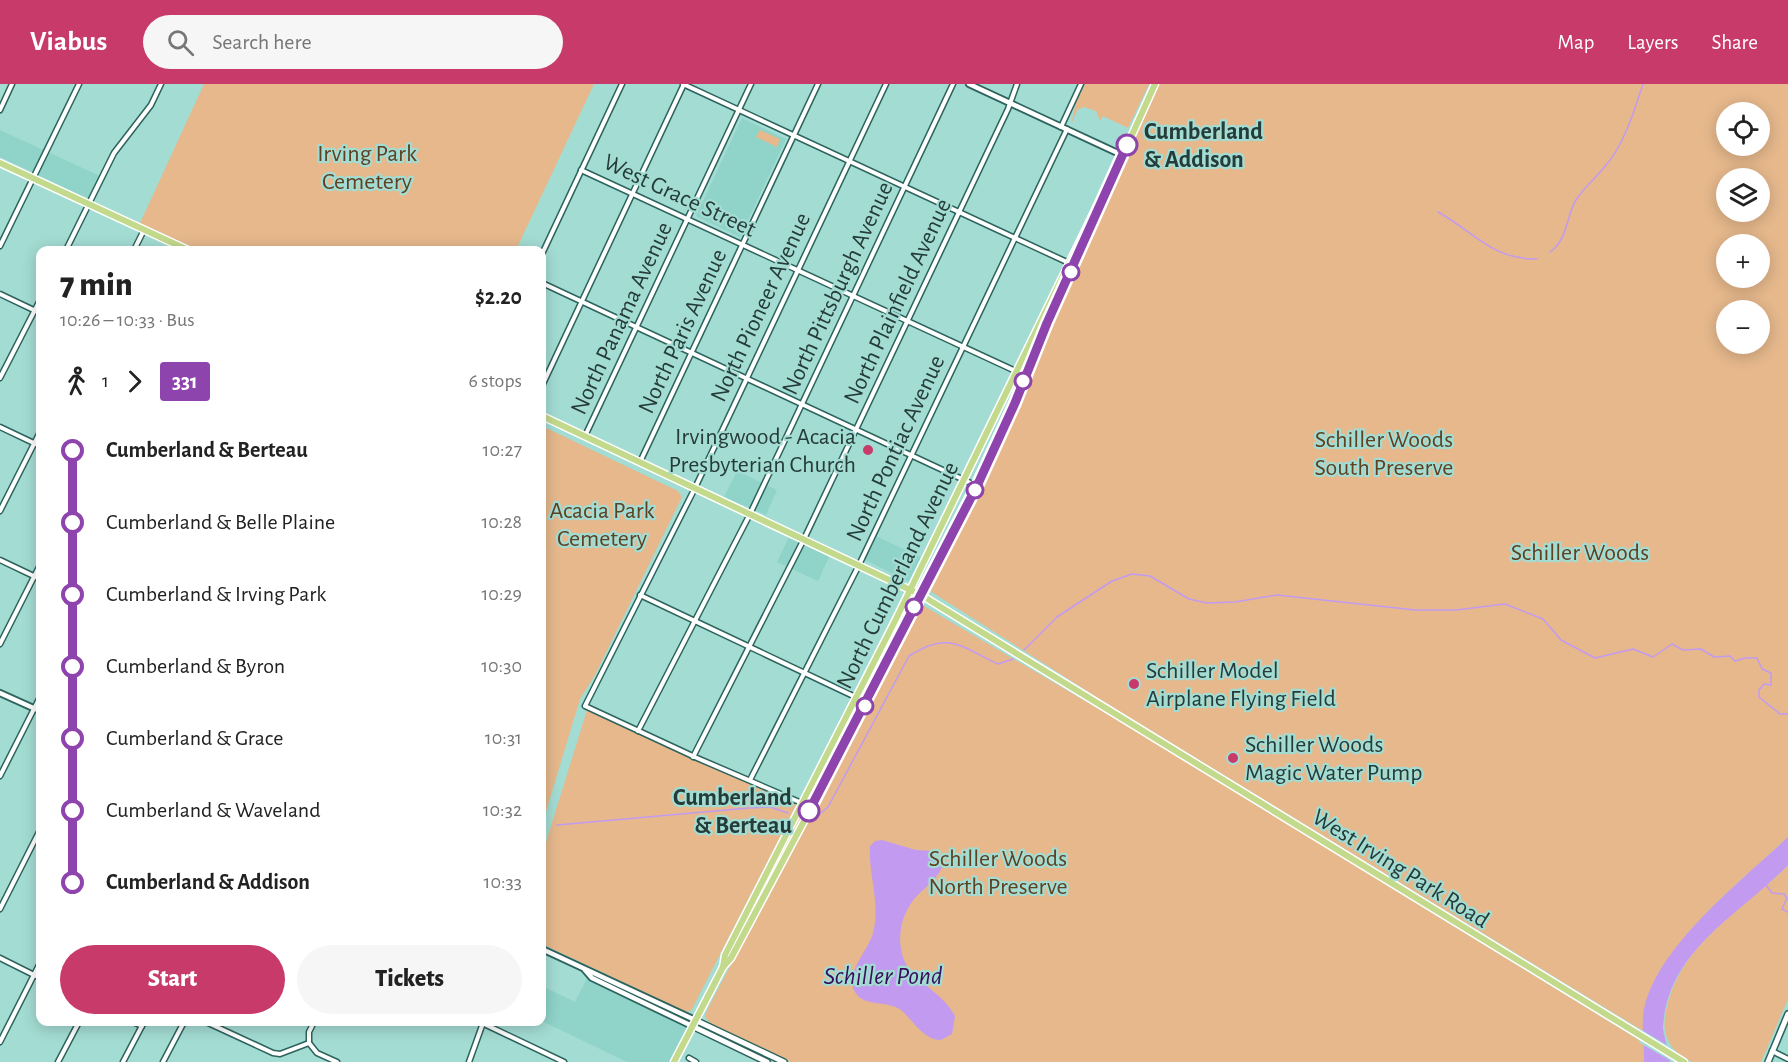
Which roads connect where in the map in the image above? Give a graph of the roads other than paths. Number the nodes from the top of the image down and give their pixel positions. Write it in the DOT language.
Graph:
graph roads {
  1 [pos="12,84"];
  2 [pos="79,84"];
  3 [pos="161,84"];
  4 [pos="622,84"];
  5 [pos="684,84"];
  6 [pos="751,84"];
  7 [pos="818,84"];
  8 [pos="886,84"];
  9 [pos="953,84"];
  10 [pos="969,84"];
  11 [pos="1017,84"];
  12 [pos="1081,84"];
  13 [pos="1155,84"];
  14 [pos="1010,103"];
  15 [pos="0,110"];
  16 [pos="739,110"];
  17 [pos="1064,128"];
  18 [pos="794,135"];
  19 [pos="1122,155"];
  20 [pos="849,161"];
  21 [pos="0,163"];
  22 [pos="581,170"];
  23 [pos="34,179"];
  24 [pos="904,187"];
  25 [pos="632,193"];
  26 [pos="90,204"];
  27 [pos="959,212"];
  28 [pos="687,219"];
  29 [pos="144,230"];
  30 [pos="1015,238"];
  31 [pos="743,244"];
  32 [pos="0,246"];
  33 [pos="68,246"];
  34 [pos="136,246"];
  35 [pos="179,246"];
  36 [pos="546,246"];
  37 [pos="1071,264"];
  38 [pos="798,270"];
  39 [pos="546,285"];
  40 [pos="0,294"];
  41 [pos="853,296"];
  42 [pos="581,302"];
  43 [pos="35,311"];
  44 [pos="908,321"];
  45 [pos="636,327"];
  46 [pos="963,347"];
  47 [pos="691,353"];
  48 [pos="1015,371"];
  49 [pos="1024,375"];
  50 [pos="546,377"];
  51 [pos="0,378"];
  52 [pos="746,379"];
  53 [pos="802,405"];
  54 [pos="546,418"];
  55 [pos="0,428"];
  56 [pos="856,430"];
  57 [pos="584,436"];
  58 [pos="36,440"];
  59 [pos="34,444"];
  60 [pos="911,456"];
  61 [pos="640,462"];
  62 [pos="965,481"];
  63 [pos="977,486"];
  64 [pos="695,488"];
  65 [pos="0,511"];
  66 [pos="750,514"];
  67 [pos="804,539"];
  68 [pos="0,560"];
  69 [pos="859,565"];
  70 [pos="35,576"];
  71 [pos="911,590"];
  72 [pos="921,595"];
  73 [pos="640,596"];
  74 [pos="695,621"];
  75 [pos="0,644"];
  76 [pos="749,647"];
  77 [pos="804,673"];
  78 [pos="0,693"];
  79 [pos="857,698"];
  80 [pos="867,702"];
  81 [pos="35,709"];
  82 [pos="638,731"];
  83 [pos="693,757"];
  84 [pos="0,776"];
  85 [pos="750,780"];
  86 [pos="802,803"];
  87 [pos="811,807"];
  88 [pos="36,839"];
  89 [pos="0,909"];
  90 [pos="546,952"];
  91 [pos="0,958"];
  92 [pos="723,967"];
  93 [pos="36,971"];
  94 [pos="34,975"];
  95 [pos="1788,1014"];
  96 [pos="694,1023"];
  97 [pos="77,1026"];
  98 [pos="142,1026"];
  99 [pos="182,1026"];
  100 [pos="215,1026"];
  101 [pos="312,1026"];
  102 [pos="481,1026"];
  103 [pos="490,1026"];
  104 [pos="0,1042"];
  105 [pos="309,1043"];
  106 [pos="1772,1051"];
  107 [pos="689,1058"];
  108 [pos="1788,1059"];
  109 [pos="58,1062"];
  110 [pos="123,1062"];
  111 [pos="163,1062"];
  112 [pos="337,1062"];
  113 [pos="469,1062"];
  114 [pos="564,1062"];
  115 [pos="674,1062"];
  116 [pos="696,1062"];
  117 [pos="767,1062"];
  118 [pos="784,1062"];
  119 [pos="1684,1062"];
  120 [pos="1768,1062"];
  1 -- 15 [label="street"];
  2 -- 23 [label="street"];
  3 -- 26 [label="street"];
  4 -- 22 [label="street"];
  5 -- 16 [label="street"];
  5 -- 25 [label="street"];
  6 -- 16 [label="street, North Panama Avenue"];
  7 -- 18 [label="street, North Paris Avenue"];
  8 -- 20 [label="street, North Pioneer Avenue"];
  9 -- 24 [label="street, North Pittsburgh Avenue"];
  10 -- 14 [label="street"];
  11 -- 14 [label="street, North Plainfield Avenue"];
  12 -- 17 [label="street, North Pontiac Avenue"];
  13 -- 19 [label="main road, North Cumberland Avenue"];
  14 -- 17 [label="street"];
  14 -- 27 [label="street, North Plainfield Avenue"];
  16 -- 18 [label="street"];
  16 -- 28 [label="street, North Panama Avenue"];
  17 -- 19 [label="street"];
  17 -- 30 [label="street, North Pontiac Avenue"];
  18 -- 20 [label="street"];
  18 -- 31 [label="street, North Paris Avenue"];
  19 -- 37 [label="main road, North Cumberland Avenue"];
  20 -- 24 [label="street"];
  20 -- 38 [label="street, North Pioneer Avenue"];
  21 -- 23 [label="main road"];
  22 -- 25 [label="street, West Grace Street"];
  22 -- 36 [label="street"];
  23 -- 26 [label="main road"];
  23 -- 32 [label="street"];
  24 -- 27 [label="street"];
  24 -- 41 [label="street, North Pittsburgh Avenue"];
  25 -- 28 [label="street, West Grace Street"];
  25 -- 42 [label="street"];
  26 -- 29 [label="main road"];
  26 -- 33 [label="street"];
  27 -- 30 [label="street"];
  27 -- 44 [label="street, North Plainfield Avenue"];
  28 -- 31 [label="street, West Grace Street"];
  28 -- 45 [label="street, North Panama Avenue"];
  29 -- 34 [label="street"];
  29 -- 35 [label="main road"];
  30 -- 37 [label="street"];
  30 -- 46 [label="street, North Pontiac Avenue"];
  31 -- 38 [label="street, West Grace Street"];
  31 -- 47 [label="street, North Paris Avenue"];
  37 -- 48 [label="main road, North Cumberland Avenue"];
  37 -- 49 [label="main road, North Cumberland Avenue"];
  38 -- 41 [label="street, West Grace Street"];
  38 -- 52 [label="street, North Pioneer Avenue"];
  39 -- 42 [label="street"];
  40 -- 43 [label="street"];
  41 -- 44 [label="street, West Grace Street"];
  41 -- 53 [label="street, North Pittsburgh Avenue"];
  42 -- 45 [label="street"];
  42 -- 50 [label="street"];
  43 -- 51 [label="street"];
  44 -- 46 [label="street, West Grace Street"];
  44 -- 56 [label="street, North Plainfield Avenue"];
  45 -- 47 [label="street"];
  45 -- 57 [label="street, North Panama Avenue"];
  46 -- 48 [label="street, West Grace Street"];
  46 -- 60 [label="street, North Pontiac Avenue"];
  47 -- 52 [label="street"];
  47 -- 61 [label="street, North Paris Avenue"];
  48 -- 49 [label="street, West Grace Street"];
  48 -- 62 [label="main road, North Cumberland Avenue"];
  49 -- 63 [label="main road, North Cumberland Avenue"];
  52 -- 53 [label="street"];
  52 -- 64 [label="street, North Pioneer Avenue"];
  53 -- 56 [label="street"];
  53 -- 66 [label="street, North Pittsburgh Avenue"];
  54 -- 57 [label="main road, West Irving Park Road"];
  55 -- 59 [label="street"];
  56 -- 60 [label="street"];
  56 -- 67 [label="street, North Plainfield Avenue"];
  57 -- 61 [label="main road, West Irving Park Road"];
  58 -- 59 [label="street"];
  59 -- 65 [label="street"];
  60 -- 62 [label="street"];
  60 -- 69 [label="street, North Pontiac Avenue"];
  61 -- 64 [label="main road, West Irving Park Road"];
  62 -- 63 [label="street"];
  62 -- 71 [label="main road, North Cumberland Avenue"];
  63 -- 72 [label="main road, North Cumberland Avenue"];
  64 -- 66 [label="main road, West Irving Park Road"];
  64 -- 73 [label="street, North Pioneer Avenue"];
  66 -- 67 [label="main road, West Irving Park Road"];
  66 -- 74 [label="street, North Pittsburgh Avenue"];
  67 -- 69 [label="main road, West Irving Park Road"];
  67 -- 76 [label="street, North Plainfield Avenue"];
  68 -- 70 [label="street"];
  69 -- 71 [label="main road, West Irving Park Road"];
  69 -- 77 [label="street, North Pontiac Avenue"];
  70 -- 75 [label="street"];
  71 -- 72 [label="main road, West Irving Park Road"];
  71 -- 79 [label="main road, North Cumberland Avenue"];
  72 -- 80 [label="main road, North Cumberland Avenue"];
  72 -- 119 [label="main road, West Irving Park Road"];
  73 -- 74 [label="street"];
  73 -- 82 [label="street, North Pioneer Avenue"];
  74 -- 76 [label="street"];
  74 -- 82 [label="street, North Pittsburgh Avenue"];
  76 -- 77 [label="street"];
  76 -- 83 [label="street, North Plainfield Avenue"];
  77 -- 79 [label="street"];
  77 -- 85 [label="street, North Pontiac Avenue"];
  78 -- 81 [label="street"];
  79 -- 80 [label="street"];
  79 -- 86 [label="main road, North Cumberland Avenue"];
  80 -- 87 [label="main road, North Cumberland Avenue"];
  81 -- 84 [label="street"];
  82 -- 83 [label="street"];
  83 -- 85 [label="street"];
  85 -- 86 [label="street"];
  86 -- 87 [label="street"];
  86 -- 92 [label="main road, North Cumberland Avenue"];
  87 -- 92 [label="main road, North Cumberland Avenue"];
  88 -- 89 [label="street"];
  90 -- 96 [label="street"];
  91 -- 94 [label="street"];
  92 -- 96 [label="main road, North Cumberland Avenue"];
  93 -- 94 [label="street"];
  94 -- 104 [label="street"];
  95 -- 106 [label="main road"];
  96 -- 115 [label="main road, North Cumberland Avenue"];
  96 -- 117 [label="main road"];
  96 -- 118 [label="main road"];
  97 -- 109 [label="street"];
  98 -- 110 [label="street"];
  99 -- 111 [label="street"];
  100 -- 105 [label="street"];
  101 -- 105 [label="street"];
  102 -- 113 [label="street"];
  103 -- 114 [label="street"];
  105 -- 112 [label="street"];
  106 -- 108 [label="street"];
  106 -- 120 [label="main road"];
  107 -- 116 [label="street"];
}
